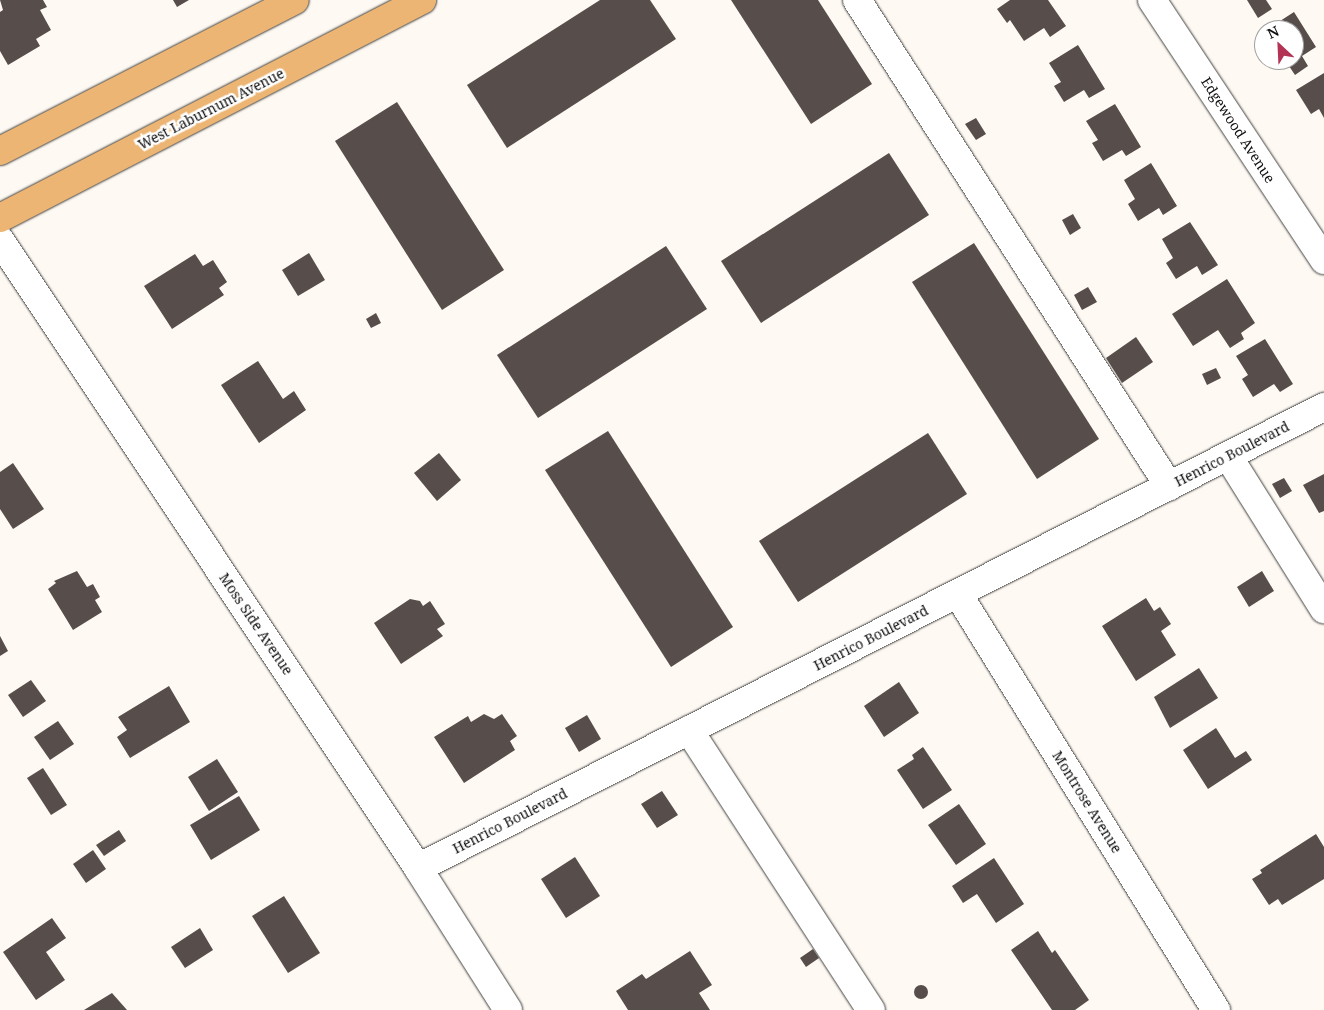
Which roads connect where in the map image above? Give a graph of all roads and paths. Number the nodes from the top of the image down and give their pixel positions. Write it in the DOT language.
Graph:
graph roads {
  1 [pos="294,0"];
  2 [pos="422,0"];
  3 [pos="857,0"];
  4 [pos="1152,0"];
  5 [pos="0,151"];
  6 [pos="0,218"];
  7 [pos="0,240"];
  8 [pos="1324,260"];
  9 [pos="1324,406"];
  10 [pos="1228,456"];
  11 [pos="1169,486"];
  12 [pos="958,594"];
  13 [pos="1324,609"];
  14 [pos="689,730"];
  15 [pos="418,868"];
  16 [pos="508,1010"];
  17 [pos="871,1010"];
  18 [pos="1216,1010"];
  1 -- 5 [label="main road"];
  2 -- 6 [label="main road, West Laburnum Avenue"];
  3 -- 11 [label="street"];
  4 -- 8 [label="street, Edgewood Avenue"];
  7 -- 15 [label="street, Moss Side Avenue"];
  9 -- 10 [label="street, Henrico Boulevard"];
  10 -- 11 [label="street, Henrico Boulevard"];
  10 -- 13 [label="street"];
  11 -- 12 [label="street, Henrico Boulevard"];
  12 -- 14 [label="street, Henrico Boulevard"];
  12 -- 18 [label="street, Montrose Avenue"];
  14 -- 15 [label="street, Henrico Boulevard"];
  14 -- 17 [label="street"];
  15 -- 16 [label="street, Moss Side Avenue"];
}
